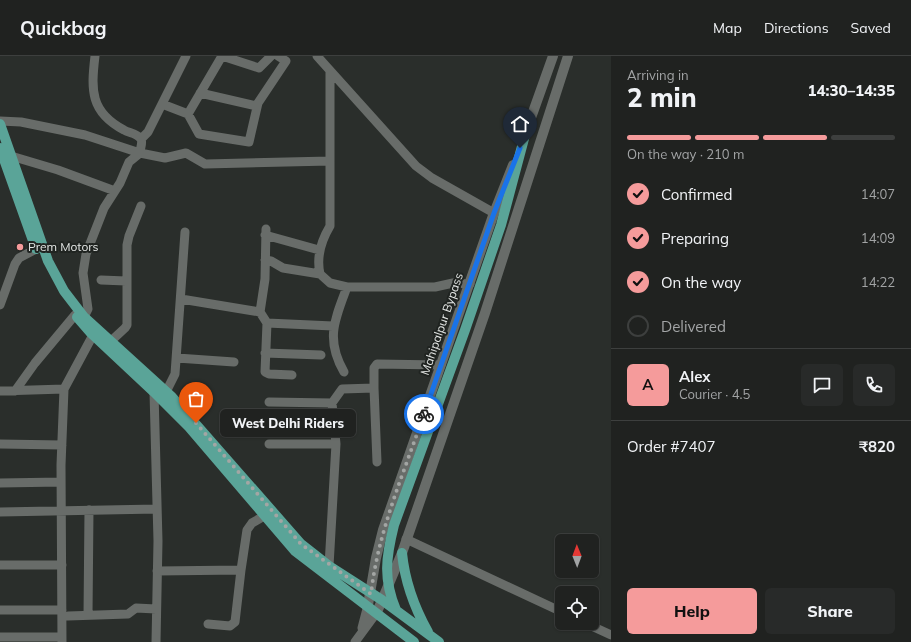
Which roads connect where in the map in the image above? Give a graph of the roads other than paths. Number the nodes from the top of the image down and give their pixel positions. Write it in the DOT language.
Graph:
graph roads {
  1 [pos="95,56"];
  2 [pos="186,56"];
  3 [pos="222,56"];
  4 [pos="271,56"];
  5 [pos="278,56"];
  6 [pos="317,56"];
  7 [pos="553,56"];
  8 [pos="568,56"];
  9 [pos="330,71"];
  10 [pos="200,93"];
  11 [pos="162,104"];
  12 [pos="257,106"];
  13 [pos="188,114"];
  14 [pos="0,123"];
  15 [pos="525,135"];
  16 [pos="141,139"];
  17 [pos="0,148"];
  18 [pos="140,153"];
  19 [pos="5,159"];
  20 [pos="330,161"];
  21 [pos="115,191"];
  22 [pos="141,206"];
  23 [pos="494,213"];
  24 [pos="185,232"];
  25 [pos="36,249"];
  26 [pos="319,250"];
  27 [pos="265,260"];
  28 [pos="320,274"];
  29 [pos="101,280"];
  30 [pos="126,281"];
  31 [pos="470,284"];
  32 [pos="347,287"];
  33 [pos="181,299"];
  34 [pos="0,305"];
  35 [pos="260,312"];
  36 [pos="80,316"];
  37 [pos="266,323"];
  38 [pos="333,326"];
  39 [pos="93,335"];
  40 [pos="111,341"];
  41 [pos="265,352"];
  42 [pos="321,355"];
  43 [pos="177,358"];
  44 [pos="234,362"];
  45 [pos="441,365"];
  46 [pos="344,372"];
  47 [pos="292,374"];
  48 [pos="374,388"];
  49 [pos="64,389"];
  50 [pos="0,391"];
  51 [pos="15,391"];
  52 [pos="154,392"];
  53 [pos="166,392"];
  54 [pos="269,402"];
  55 [pos="332,403"];
  56 [pos="0,444"];
  57 [pos="269,444"];
  58 [pos="336,444"];
  59 [pos="62,445"];
  60 [pos="377,462"];
  61 [pos="61,482"];
  62 [pos="0,483"];
  63 [pos="157,509"];
  64 [pos="89,510"];
  65 [pos="61,511"];
  66 [pos="0,512"];
  67 [pos="264,516"];
  68 [pos="406,539"];
  69 [pos="402,553"];
  70 [pos="62,565"];
  71 [pos="0,566"];
  72 [pos="329,566"];
  73 [pos="157,570"];
  74 [pos="241,570"];
  75 [pos="371,594"];
  76 [pos="382,600"];
  77 [pos="368,605"];
  78 [pos="156,609"];
  79 [pos="555,609"];
  80 [pos="0,610"];
  81 [pos="377,612"];
  82 [pos="65,613"];
  83 [pos="88,615"];
  84 [pos="208,624"];
  85 [pos="599,629"];
  86 [pos="360,633"];
  87 [pos="611,635"];
  88 [pos="0,636"];
  89 [pos="430,636"];
  90 [pos="62,640"];
  91 [pos="156,642"];
  92 [pos="355,642"];
  93 [pos="417,642"];
  94 [pos="438,642"];
  1 -- 16 [label="street"];
  2 -- 11 [label="street"];
  3 -- 4 [label="street"];
  3 -- 10 [label="street"];
  5 -- 12 [label="street"];
  6 -- 9 [label="street"];
  7 -- 15 [label="street, Mahipalpur Bypass"];
  8 -- 68 [label="street"];
  9 -- 20 [label="street"];
  9 -- 23 [label="street"];
  10 -- 12 [label="street"];
  10 -- 13 [label="street"];
  11 -- 13 [label="street"];
  11 -- 16 [label="street"];
  12 -- 13 [label="street"];
  14 -- 18 [label="street"];
  14 -- 19 [label="main road"];
  15 -- 23 [label="street, Mahipalpur Bypass"];
  15 -- 93 [label="main road"];
  16 -- 18 [label="street"];
  17 -- 19 [label="main road"];
  18 -- 20 [label="street"];
  18 -- 21 [label="street"];
  19 -- 21 [label="street"];
  19 -- 25 [label="main road"];
  19 -- 36 [label="main road"];
  20 -- 26 [label="street"];
  21 -- 36 [label="street"];
  22 -- 30 [label="street"];
  23 -- 31 [label="street, Mahipalpur Bypass"];
  24 -- 33 [label="street"];
  25 -- 34 [label="street"];
  25 -- 36 [label="main road"];
  26 -- 27 [label="street"];
  26 -- 28 [label="street"];
  27 -- 28 [label="street"];
  27 -- 35 [label="street"];
  28 -- 32 [label="street"];
  29 -- 30 [label="street"];
  30 -- 40 [label="street"];
  31 -- 32 [label="street"];
  31 -- 45 [label="street, Mahipalpur Bypass"];
  32 -- 38 [label="street"];
  33 -- 35 [label="street"];
  33 -- 43 [label="street"];
  35 -- 37 [label="street"];
  36 -- 39 [label="main road"];
  36 -- 40 [label="main road"];
  36 -- 51 [label="street"];
  37 -- 38 [label="street"];
  37 -- 41 [label="street"];
  38 -- 46 [label="street"];
  39 -- 49 [label="street"];
  39 -- 52 [label="main road"];
  40 -- 53 [label="main road"];
  41 -- 42 [label="street"];
  41 -- 47 [label="street"];
  43 -- 44 [label="street"];
  43 -- 53 [label="street"];
  45 -- 48 [label="street"];
  45 -- 75 [label="street, Mahipalpur Bypass"];
  48 -- 55 [label="street"];
  48 -- 60 [label="street"];
  49 -- 51 [label="street"];
  49 -- 59 [label="street"];
  50 -- 51 [label="street"];
  52 -- 63 [label="street"];
  52 -- 67 [label="main road"];
  53 -- 72 [label="main road"];
  54 -- 55 [label="street"];
  55 -- 58 [label="street"];
  56 -- 59 [label="street"];
  57 -- 58 [label="street"];
  58 -- 72 [label="street"];
  59 -- 61 [label="street"];
  61 -- 62 [label="street"];
  61 -- 65 [label="street"];
  63 -- 64 [label="street"];
  63 -- 73 [label="street"];
  64 -- 65 [label="street"];
  64 -- 83 [label="street"];
  65 -- 66 [label="street"];
  65 -- 70 [label="street"];
  67 -- 74 [label="street"];
  67 -- 77 [label="main road"];
  68 -- 69 [label="street"];
  68 -- 79 [label="street"];
  69 -- 76 [label="street"];
  69 -- 89 [label="main road"];
  70 -- 71 [label="street"];
  70 -- 82 [label="street"];
  72 -- 75 [label="main road"];
  73 -- 74 [label="street"];
  73 -- 78 [label="street"];
  74 -- 84 [label="street"];
  75 -- 76 [label="main road"];
  75 -- 77 [label="street, Mahipalpur Bypass"];
  76 -- 81 [label="street"];
  76 -- 89 [label="main road"];
  77 -- 81 [label="main road"];
  77 -- 86 [label="street"];
  78 -- 83 [label="street"];
  78 -- 91 [label="street"];
  80 -- 82 [label="street"];
  81 -- 86 [label="street"];
  81 -- 93 [label="main road"];
  82 -- 83 [label="street"];
  82 -- 90 [label="street"];
  85 -- 87 [label="street"];
  86 -- 92 [label="street"];
  88 -- 90 [label="street"];
  89 -- 94 [label="main road"];
}
